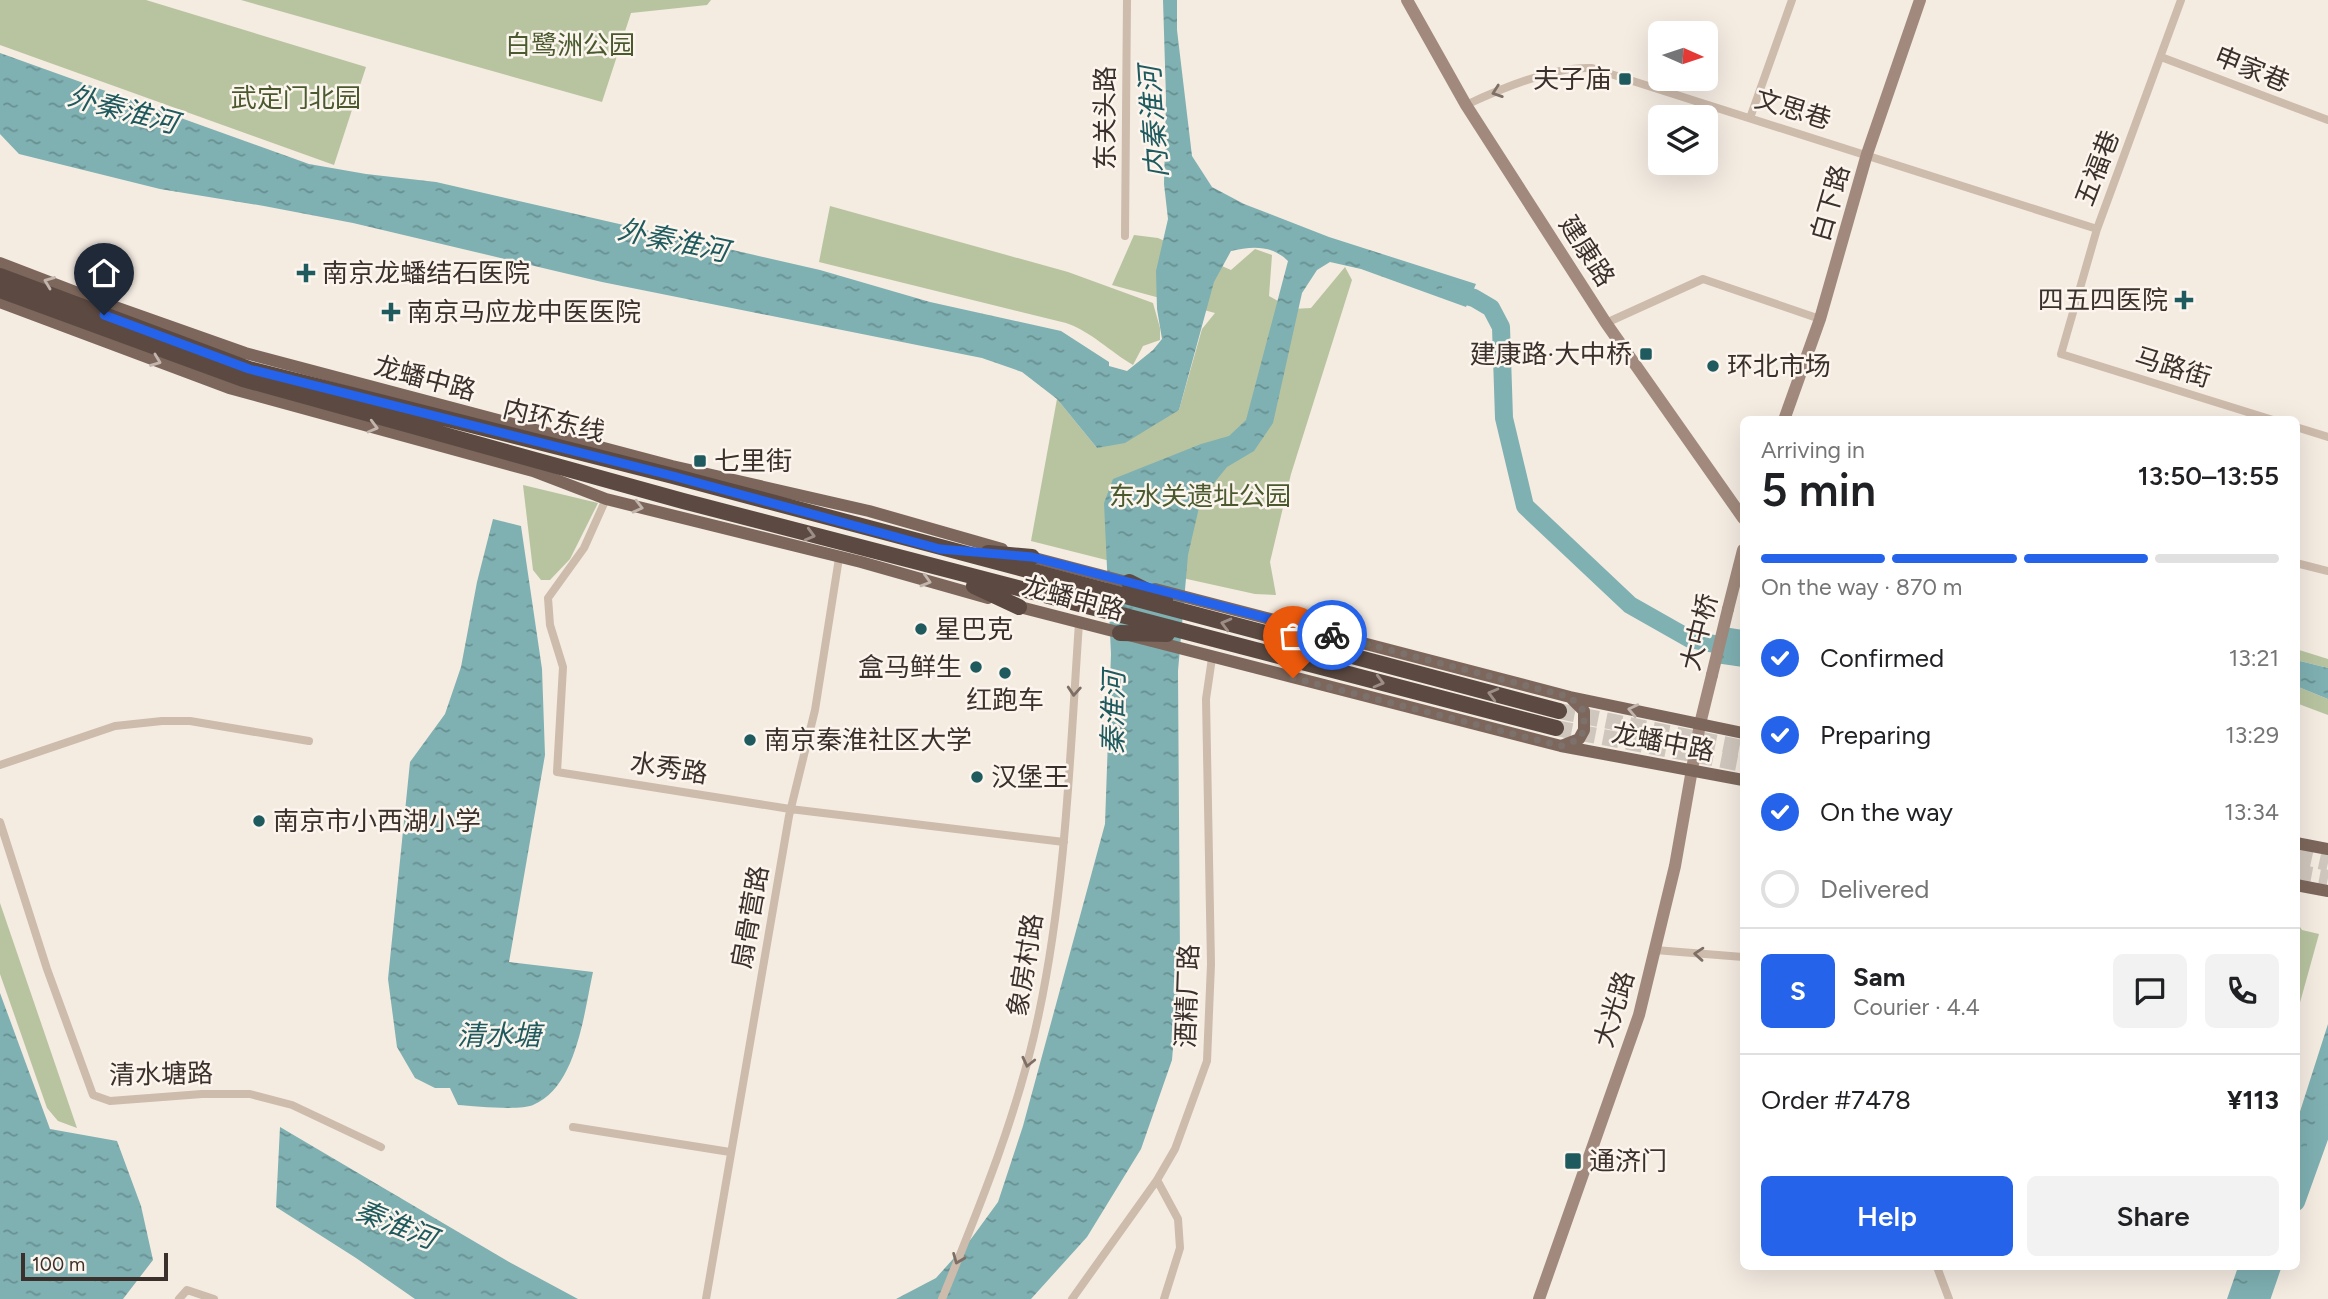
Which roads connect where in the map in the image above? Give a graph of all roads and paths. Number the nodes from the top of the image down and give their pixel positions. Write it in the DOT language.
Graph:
graph roads {
  1 [pos="1127,0"];
  2 [pos="1407,0"];
  3 [pos="1792,0"];
  4 [pos="1920,0"];
  5 [pos="2181,0"];
  6 [pos="2161,57"];
  7 [pos="1466,105"];
  8 [pos="1750,118"];
  9 [pos="2328,120"];
  10 [pos="1867,154"];
  11 [pos="2097,229"];
  12 [pos="1125,236"];
  13 [pos="0,263"];
  14 [pos="0,276"];
  15 [pos="0,289"];
  16 [pos="0,302"];
  17 [pos="1820,319"];
  18 [pos="1606,323"];
  19 [pos="2061,354"];
  20 [pos="1785,416"];
  21 [pos="2260,416"];
  22 [pos="2300,428"];
  23 [pos="2328,437"];
  24 [pos="606,499"];
  25 [pos="1740,514"];
  26 [pos="940,549"];
  27 [pos="1032,557"];
  28 [pos="839,558"];
  29 [pos="1740,562"];
  30 [pos="2300,564"];
  31 [pos="937,569"];
  32 [pos="2328,572"];
  33 [pos="1129,582"];
  34 [pos="1103,584"];
  35 [pos="1019,607"];
  36 [pos="1195,608"];
  37 [pos="1079,623"];
  38 [pos="1120,634"];
  39 [pos="1194,635"];
  40 [pos="1212,658"];
  41 [pos="1570,697"];
  42 [pos="1559,711"];
  43 [pos="1700,724"];
  44 [pos="1556,728"];
  45 [pos="1740,732"];
  46 [pos="309,741"];
  47 [pos="1561,746"];
  48 [pos="0,765"];
  49 [pos="1691,771"];
  50 [pos="1740,779"];
  51 [pos="790,809"];
  52 [pos="0,822"];
  53 [pos="1064,842"];
  54 [pos="2300,844"];
  55 [pos="2328,849"];
  56 [pos="2300,886"];
  57 [pos="2328,891"];
  58 [pos="1655,950"];
  59 [pos="1740,957"];
  60 [pos="573,1127"];
  61 [pos="381,1147"];
  62 [pos="730,1152"];
  63 [pos="1157,1180"];
  64 [pos="1938,1270"];
  65 [pos="179,1299"];
  66 [pos="215,1299"];
  67 [pos="706,1299"];
  68 [pos="943,1299"];
  69 [pos="1072,1299"];
  70 [pos="1164,1299"];
  71 [pos="1539,1299"];
  72 [pos="1949,1299"];
  1 -- 12 [label="street, 东关头路"];
  2 -- 7 [label="main road, 建康路"];
  3 -- 8 [label="street"];
  4 -- 10 [label="main road, 白下路"];
  5 -- 6 [label="street, 五福巷"];
  6 -- 9 [label="street, 申家巷"];
  6 -- 11 [label="street, 五福巷"];
  8 -- 7 [label="street, 文思巷, one-way"];
  7 -- 18 [label="main road, 建康路"];
  8 -- 10 [label="street, 文思巷"];
  10 -- 11 [label="street, 文思巷"];
  10 -- 17 [label="main road, 白下路"];
  11 -- 19 [label="street, 五福巷"];
  27 -- 13 [label="main road, 龙蟠中路, one-way"];
  14 -- 26 [label="highway, 内环东线"];
  15 -- 31 [label="highway, 内环东线, one-way"];
  16 -- 24 [label="main road, 龙蟠中路, one-way"];
  17 -- 18 [label="street"];
  17 -- 20 [label="main road, 白下路"];
  18 -- 25 [label="main road, 建康路"];
  19 -- 21 [label="street, 马路街"];
  22 -- 23 [label="street"];
  24 -- 28 [label="main road, 龙蟠中路, one-way"];
  24 -- 51 [label="street, 水秀路"];
  26 -- 27 [label="highway"];
  26 -- 34 [label="highway, 内环东线"];
  27 -- 34 [label="main road, 龙蟠中路"];
  28 -- 35 [label="main road, 龙蟠中路, one-way"];
  28 -- 51 [label="street, 扇骨营路"];
  29 -- 43 [label="main road, 大中桥, bridge"];
  30 -- 32 [label="street"];
  31 -- 35 [label="highway"];
  31 -- 39 [label="highway, 内环东线"];
  33 -- 34 [label="main road, 龙蟠中路"];
  33 -- 36 [label="highway"];
  34 -- 36 [label="highway, 内环东线"];
  35 -- 37 [label="main road, 龙蟠中路"];
  36 -- 41 [label="main road, 龙蟠中路"];
  42 -- 36 [label="highway, one-way"];
  37 -- 38 [label="main road, 龙蟠中路"];
  37 -- 53 [label="street, 象房村路, one-way"];
  38 -- 39 [label="highway"];
  38 -- 40 [label="main road, 龙蟠中路"];
  39 -- 44 [label="highway, one-way"];
  40 -- 47 [label="main road, 龙蟠中路"];
  40 -- 63 [label="street, 酒精厂路"];
  43 -- 41 [label="main road, 龙蟠中路, one-way"];
  41 -- 47 [label="main road"];
  43 -- 45 [label="main road, 龙蟠中路"];
  43 -- 49 [label="main road, 大光路"];
  46 -- 48 [label="street"];
  47 -- 49 [label="main road, 龙蟠中路"];
  49 -- 50 [label="main road, 龙蟠中路"];
  49 -- 58 [label="main road, 大光路"];
  51 -- 53 [label="street, 水秀路"];
  51 -- 62 [label="street, 扇骨营路"];
  52 -- 61 [label="street, 清水塘路"];
  53 -- 68 [label="street, 象房村路, one-way"];
  54 -- 55 [label="main road"];
  56 -- 57 [label="main road"];
  59 -- 58 [label="street, one-way"];
  58 -- 71 [label="main road, 大光路"];
  60 -- 62 [label="street"];
  62 -- 67 [label="street, 扇骨营路"];
  63 -- 69 [label="street, 酒精厂路"];
  63 -- 70 [label="street"];
  64 -- 72 [label="street"];
  65 -- 66 [label="street"];
}
